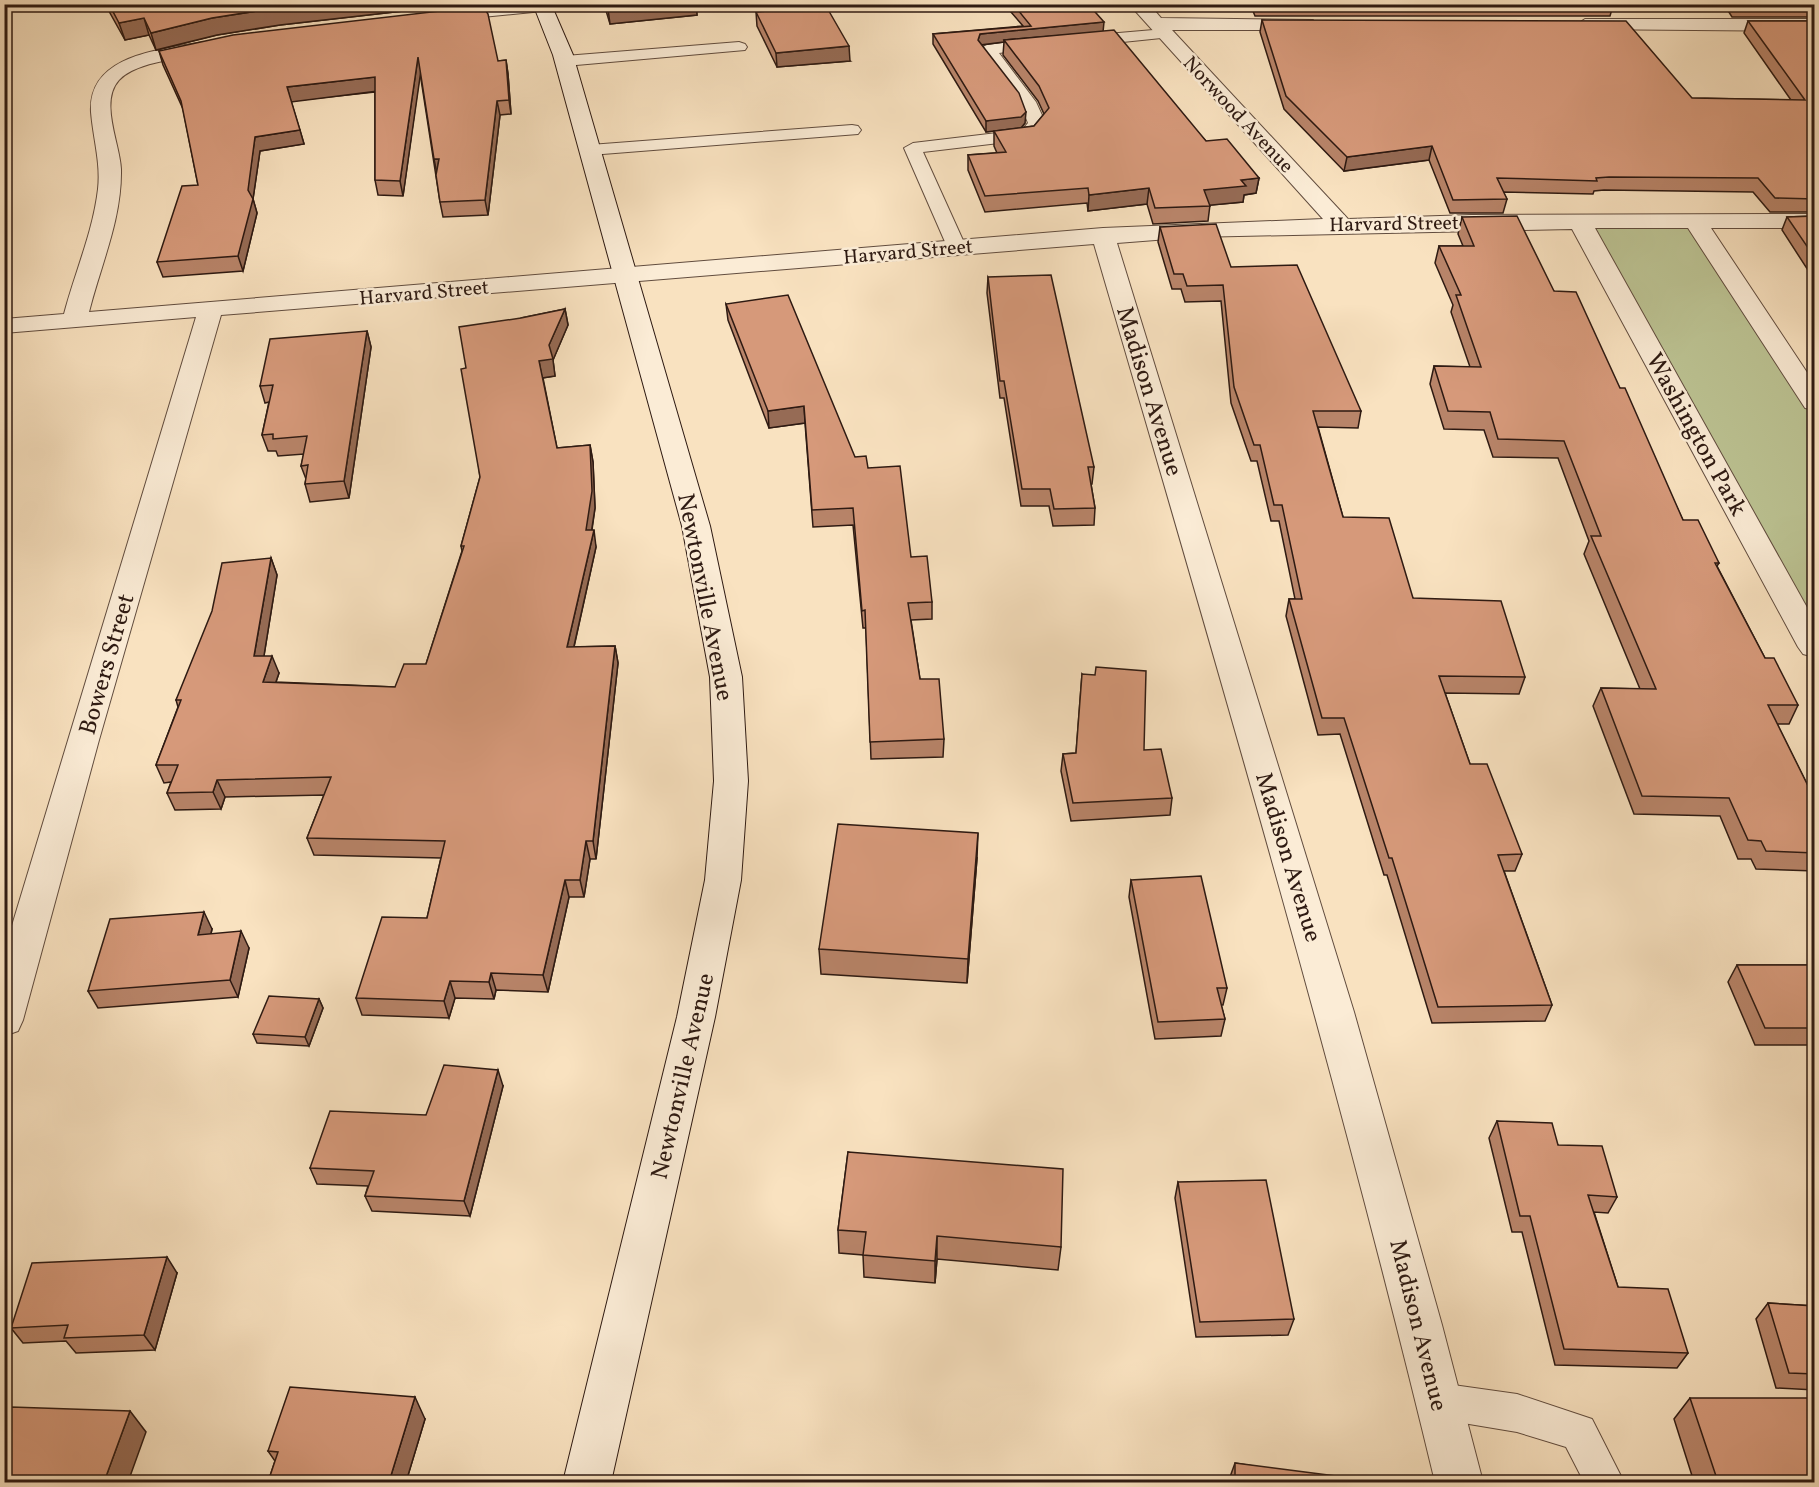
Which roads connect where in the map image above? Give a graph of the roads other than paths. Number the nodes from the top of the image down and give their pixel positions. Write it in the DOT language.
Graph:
graph roads {
  1 [pos="1138,4"];
  2 [pos="542,5"];
  3 [pos="418,17"];
  4 [pos="1323,24"];
  5 [pos="1563,25"];
  6 [pos="1815,26"];
  7 [pos="1161,29"];
  8 [pos="218,44"];
  9 [pos="739,47"];
  10 [pos="565,61"];
  11 [pos="852,130"];
  12 [pos="590,150"];
  13 [pos="1695,220"];
  14 [pos="1579,221"];
  15 [pos="1815,221"];
  16 [pos="1340,224"];
  17 [pos="1103,235"];
  18 [pos="956,247"];
  19 [pos="626,275"];
  20 [pos="212,309"];
  21 [pos="75,320"];
  22 [pos="4,326"];
  23 [pos="1806,376"];
  24 [pos="1815,402"];
  25 [pos="1815,647"];
  26 [pos="4,1020"];
  27 [pos="1439,1401"];
  28 [pos="587,1482"];
  29 [pos="1459,1482"];
  30 [pos="1605,1482"];
  1 -- 7 [label="street, Norwood Avenue"];
  2 -- 3 [label="street"];
  2 -- 10 [label="street, Newtonville Avenue"];
  4 -- 7 [label="street"];
  5 -- 6 [label="street"];
  7 -- 16 [label="street, Norwood Avenue"];
  7 -- 18 [label="lane"];
  8 -- 21 [label="street"];
  9 -- 10 [label="lane"];
  10 -- 12 [label="street, Newtonville Avenue"];
  11 -- 12 [label="lane"];
  12 -- 19 [label="street, Newtonville Avenue"];
  13 -- 14 [label="street, Harvard Street"];
  13 -- 15 [label="street, Harvard Street"];
  13 -- 23 [label="street"];
  14 -- 16 [label="street, Harvard Street"];
  14 -- 25 [label="street, Washington Park"];
  16 -- 17 [label="street, Harvard Street"];
  17 -- 18 [label="street, Harvard Street"];
  17 -- 27 [label="street, Madison Avenue"];
  18 -- 19 [label="street, Harvard Street"];
  19 -- 20 [label="street, Harvard Street"];
  19 -- 28 [label="street, Newtonville Avenue"];
  20 -- 21 [label="street, Harvard Street"];
  20 -- 26 [label="street, Bowers Street"];
  21 -- 22 [label="street, Harvard Street"];
  23 -- 24 [label="street"];
  27 -- 29 [label="street, Madison Avenue"];
  27 -- 30 [label="lane"];
}
